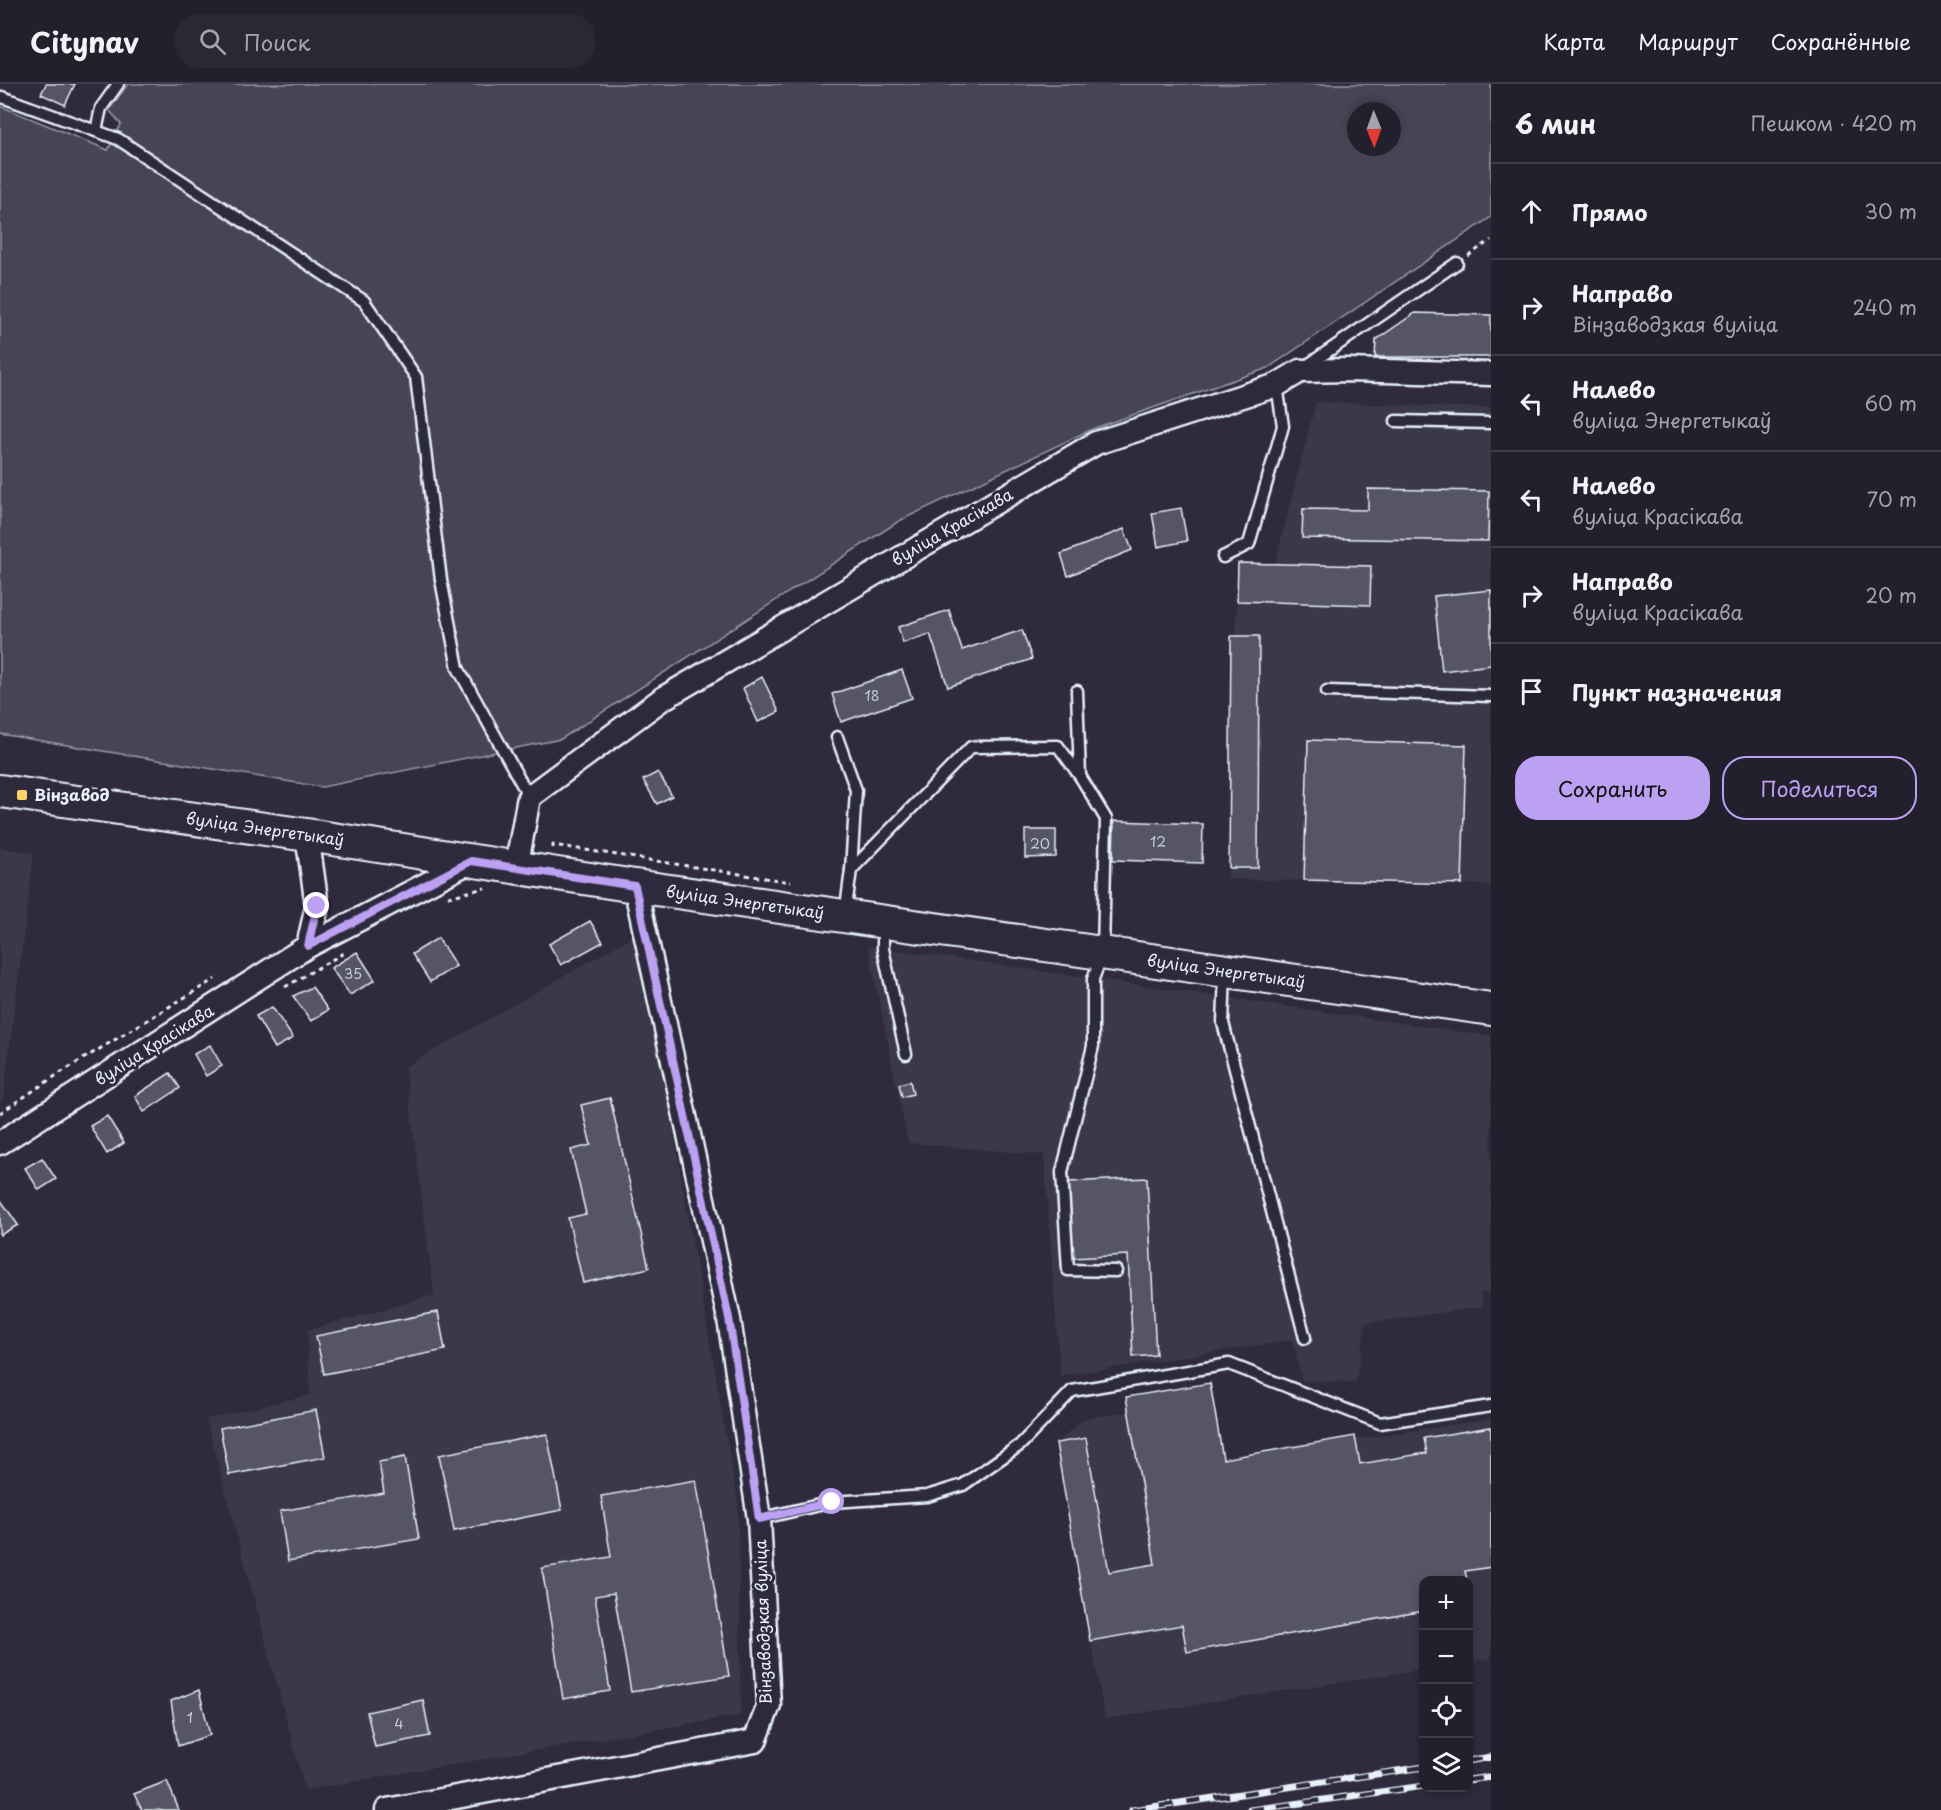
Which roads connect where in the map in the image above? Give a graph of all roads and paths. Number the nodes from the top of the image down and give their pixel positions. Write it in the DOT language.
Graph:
graph roads {
  1 [pos="118,84"];
  2 [pos="2,97"];
  3 [pos="96,131"];
  4 [pos="1491,240"];
  5 [pos="1457,263"];
  6 [pos="1300,371"];
  7 [pos="1491,374"];
  8 [pos="1277,385"];
  9 [pos="1396,421"];
  10 [pos="1491,423"];
  11 [pos="1223,557"];
  12 [pos="1077,691"];
  13 [pos="1327,691"];
  14 [pos="1491,696"];
  15 [pos="837,737"];
  16 [pos="1080,776"];
  17 [pos="0,791"];
  18 [pos="529,797"];
  19 [pos="307,835"];
  20 [pos="471,861"];
  21 [pos="851,870"];
  22 [pos="550,874"];
  23 [pos="505,877"];
  24 [pos="802,883"];
  25 [pos="635,886"];
  26 [pos="441,899"];
  27 [pos="845,917"];
  28 [pos="883,922"];
  29 [pos="308,946"];
  30 [pos="349,949"];
  31 [pos="1103,953"];
  32 [pos="1225,971"];
  33 [pos="246,987"];
  34 [pos="278,991"];
  35 [pos="1491,1009"];
  36 [pos="906,1054"];
  37 [pos="0,1113"];
  38 [pos="0,1143"];
  39 [pos="1116,1270"];
  40 [pos="1305,1338"];
  41 [pos="1491,1406"];
  42 [pos="759,1519"];
  43 [pos="387,1810"];
  1 -- 3 [label="lane"];
  2 -- 3 [label="lane"];
  3 -- 18 [label="lane"];
  4 -- 5 [label="path"];
  5 -- 6 [label="lane"];
  6 -- 7 [label="street"];
  6 -- 8 [label="street, вуліца Красікава"];
  8 -- 11 [label="lane"];
  8 -- 18 [label="street, вуліца Красікава"];
  9 -- 10 [label="lane"];
  12 -- 16 [label="lane"];
  13 -- 14 [label="lane"];
  15 -- 21 [label="lane"];
  16 -- 21 [label="lane"];
  16 -- 31 [label="lane"];
  17 -- 19 [label="main road, вуліца Энергетыкаў"];
  18 -- 23 [label="street"];
  19 -- 20 [label="main road, вуліца Энергетыкаў"];
  19 -- 29 [label="street"];
  20 -- 23 [label="main road, вуліца Энергетыкаў"];
  20 -- 29 [label="street, вуліца Красікава"];
  21 -- 27 [label="lane"];
  22 -- 23 [label="main road, вуліца Энергетыкаў"];
  22 -- 24 [label="path"];
  22 -- 25 [label="main road, вуліца Энергетыкаў"];
  23 -- 26 [label="path"];
  25 -- 27 [label="main road, вуліца Энергетыкаў"];
  25 -- 42 [label="street, Вінзаводзкая вуліца"];
  27 -- 28 [label="main road, вуліца Энергетыкаў"];
  28 -- 31 [label="main road, вуліца Энергетыкаў"];
  28 -- 36 [label="lane"];
  29 -- 33 [label="street, вуліца Красікава"];
  30 -- 34 [label="path"];
  31 -- 32 [label="main road, вуліца Энергетыкаў"];
  31 -- 39 [label="lane"];
  32 -- 35 [label="main road, вуліца Энергетыкаў"];
  32 -- 40 [label="lane"];
  33 -- 37 [label="path"];
  33 -- 38 [label="street, вуліца Красікава"];
  41 -- 42 [label="lane"];
  42 -- 43 [label="street, Вінзаводзкая вуліца"];
}
